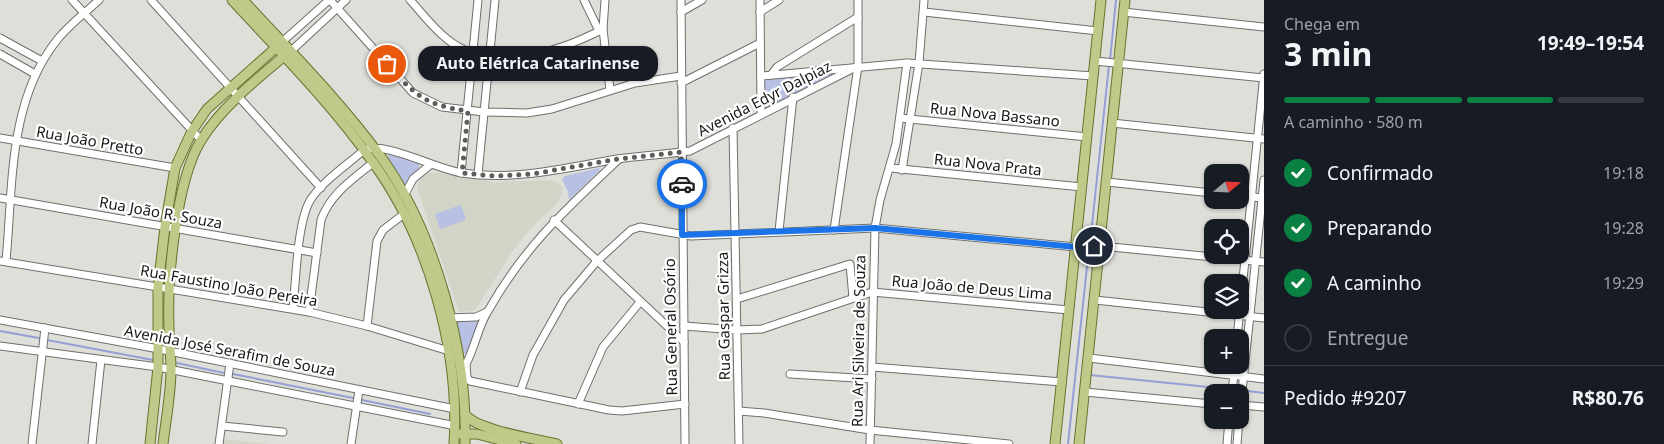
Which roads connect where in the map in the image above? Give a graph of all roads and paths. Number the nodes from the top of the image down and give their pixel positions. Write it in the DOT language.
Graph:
graph roads {
  1 [pos="72,0"];
  2 [pos="99,0"];
  3 [pos="151,0"];
  4 [pos="232,0"];
  5 [pos="243,0"];
  6 [pos="329,0"];
  7 [pos="346,0"];
  8 [pos="410,0"];
  9 [pos="478,0"];
  10 [pos="495,0"];
  11 [pos="584,0"];
  12 [pos="605,0"];
  13 [pos="681,0"];
  14 [pos="702,0"];
  15 [pos="760,0"];
  16 [pos="779,0"];
  17 [pos="858,0"];
  18 [pos="924,0"];
  19 [pos="1101,0"];
  20 [pos="1124,0"];
  21 [pos="337,8"];
  22 [pos="681,12"];
  23 [pos="760,12"];
  24 [pos="924,12"];
  25 [pos="1123,12"];
  26 [pos="84,14"];
  27 [pos="858,17"];
  28 [pos="1264,27"];
  29 [pos="601,30"];
  30 [pos="1098,31"];
  31 [pos="0,38"];
  32 [pos="760,43"];
  33 [pos="279,45"];
  34 [pos="474,52"];
  35 [pos="0,54"];
  36 [pos="287,54"];
  37 [pos="489,56"];
  38 [pos="42,61"];
  39 [pos="1098,61"];
  40 [pos="907,63"];
  41 [pos="919,63"];
  42 [pos="1115,63"];
  43 [pos="858,66"];
  44 [pos="35,74"];
  45 [pos="771,74"];
  46 [pos="1264,74"];
  47 [pos="761,76"];
  48 [pos="1093,76"];
  49 [pos="1264,78"];
  50 [pos="681,80"];
  51 [pos="231,89"];
  52 [pos="610,90"];
  53 [pos="793,97"];
  54 [pos="239,98"];
  55 [pos="468,111"];
  56 [pos="484,112"];
  57 [pos="761,113"];
  58 [pos="900,118"];
  59 [pos="911,120"];
  60 [pos="1112,124"];
  61 [pos="733,128"];
  62 [pos="192,131"];
  63 [pos="1087,137"];
  64 [pos="0,138"];
  65 [pos="1261,139"];
  66 [pos="201,140"];
  67 [pos="17,141"];
  68 [pos="368,148"];
  69 [pos="681,152"];
  70 [pos="618,159"];
  71 [pos="374,162"];
  72 [pos="430,165"];
  73 [pos="175,168"];
  74 [pos="891,168"];
  75 [pos="902,170"];
  76 [pos="462,173"];
  77 [pos="478,174"];
  78 [pos="1264,180"];
  79 [pos="1107,182"];
  80 [pos="1082,187"];
  81 [pos="321,188"];
  82 [pos="1204,192"];
  83 [pos="404,196"];
  84 [pos="1249,197"];
  85 [pos="1252,197"];
  86 [pos="0,198"];
  87 [pos="1263,198"];
  88 [pos="12,200"];
  89 [pos="404,214"];
  90 [pos="554,220"];
  91 [pos="1249,224"];
  92 [pos="165,227"];
  93 [pos="875,228"];
  94 [pos="176,230"];
  95 [pos="834,230"];
  96 [pos="779,231"];
  97 [pos="735,234"];
  98 [pos="682,235"];
  99 [pos="1097,246"];
  100 [pos="1080,247"];
  101 [pos="298,250"];
  102 [pos="317,253"];
  103 [pos="1204,256"];
  104 [pos="1249,260"];
  105 [pos="3,261"];
  106 [pos="596,261"];
  107 [pos="1256,261"];
  108 [pos="1264,262"];
  109 [pos="158,287"];
  110 [pos="170,290"];
  111 [pos="872,292"];
  112 [pos="853,298"];
  113 [pos="737,299"];
  114 [pos="1095,300"];
  115 [pos="640,302"];
  116 [pos="293,308"];
  117 [pos="1069,310"];
  118 [pos="309,312"];
  119 [pos="487,312"];
  120 [pos="1204,312"];
  121 [pos="1250,317"];
  122 [pos="449,318"];
  123 [pos="1264,318"];
  124 [pos="0,320"];
  125 [pos="367,326"];
  126 [pos="684,326"];
  127 [pos="44,328"];
  128 [pos="737,330"];
  129 [pos="684,342"];
  130 [pos="0,346"];
  131 [pos="159,349"];
  132 [pos="449,351"];
  133 [pos="41,352"];
  134 [pos="171,352"];
  135 [pos="1089,358"];
  136 [pos="101,360"];
  137 [pos="230,363"];
  138 [pos="463,364"];
  139 [pos="872,367"];
  140 [pos="158,368"];
  141 [pos="171,370"];
  142 [pos="790,374"];
  143 [pos="1234,375"];
  144 [pos="1244,377"];
  145 [pos="872,379"];
  146 [pos="1264,379"];
  147 [pos="228,380"];
  148 [pos="1062,382"];
  149 [pos="1233,384"];
  150 [pos="1243,384"];
  151 [pos="359,390"];
  152 [pos="520,392"];
  153 [pos="1085,392"];
  154 [pos="1204,403"];
  155 [pos="578,404"];
  156 [pos="685,404"];
  157 [pos="356,406"];
  158 [pos="1249,406"];
  159 [pos="1264,407"];
  160 [pos="455,409"];
  161 [pos="739,411"];
  162 [pos="465,414"];
  163 [pos="222,426"];
  164 [pos="455,429"];
  165 [pos="1228,429"];
  166 [pos="1238,429"];
  167 [pos="870,430"];
  168 [pos="283,432"];
  169 [pos="465,434"];
  170 [pos="32,444"];
  171 [pos="92,444"];
  172 [pos="150,444"];
  173 [pos="163,444"];
  174 [pos="219,444"];
  175 [pos="351,444"];
  176 [pos="454,444"];
  177 [pos="465,444"];
  178 [pos="516,444"];
  179 [pos="557,444"];
  180 [pos="685,444"];
  181 [pos="739,444"];
  182 [pos="870,444"];
  183 [pos="1009,444"];
  184 [pos="1055,444"];
  185 [pos="1080,444"];
  186 [pos="1227,444"];
  187 [pos="1237,444"];
  1 -- 26 [label="street"];
  2 -- 26 [label="street"];
  3 -- 51 [label="street"];
  4 -- 33 [label="main road"];
  5 -- 33 [label="main road"];
  6 -- 21 [label="street"];
  6 -- 33 [label="street"];
  7 -- 21 [label="street"];
  8 -- 34 [label="street"];
  9 -- 34 [label="street"];
  10 -- 37 [label="street"];
  11 -- 29 [label="street"];
  12 -- 29 [label="street"];
  13 -- 22 [label="street, Rua General Osório"];
  14 -- 22 [label="street"];
  15 -- 23 [label="street"];
  16 -- 23 [label="street"];
  17 -- 27 [label="street"];
  18 -- 24 [label="street"];
  19 -- 30 [label="main road"];
  20 -- 25 [label="main road"];
  21 -- 36 [label="street"];
  21 -- 55 [label="street"];
  22 -- 50 [label="street, Rua General Osório"];
  23 -- 32 [label="street"];
  24 -- 30 [label="street"];
  24 -- 41 [label="street"];
  25 -- 28 [label="street"];
  25 -- 42 [label="main road"];
  26 -- 38 [label="street"];
  26 -- 62 [label="street"];
  27 -- 43 [label="street"];
  27 -- 45 [label="street"];
  29 -- 37 [label="street"];
  29 -- 52 [label="street"];
  30 -- 39 [label="main road"];
  31 -- 38 [label="street"];
  32 -- 47 [label="street"];
  32 -- 50 [label="street"];
  33 -- 36 [label="main road"];
  33 -- 51 [label="main road"];
  34 -- 37 [label="street"];
  34 -- 55 [label="street"];
  35 -- 44 [label="street"];
  36 -- 54 [label="main road"];
  36 -- 68 [label="main road"];
  37 -- 56 [label="street"];
  38 -- 44 [label="street"];
  39 -- 42 [label="street"];
  39 -- 48 [label="main road"];
  40 -- 41 [label="street"];
  40 -- 43 [label="street"];
  40 -- 58 [label="street, Rua Ari Silveira de Souza"];
  41 -- 48 [label="street"];
  41 -- 59 [label="street"];
  42 -- 49 [label="street"];
  42 -- 60 [label="main road"];
  43 -- 45 [label="street"];
  43 -- 53 [label="street, Avenida Edyr Dalpiaz"];
  43 -- 95 [label="street"];
  44 -- 67 [label="street"];
  45 -- 47 [label="street"];
  46 -- 49 [label="street"];
  47 -- 57 [label="street"];
  48 -- 63 [label="main road"];
  49 -- 65 [label="street"];
  50 -- 52 [label="street"];
  50 -- 69 [label="street, Rua General Osório"];
  51 -- 54 [label="street"];
  51 -- 62 [label="main road"];
  52 -- 56 [label="street"];
  53 -- 57 [label="street, Avenida Edyr Dalpiaz"];
  53 -- 96 [label="street"];
  54 -- 66 [label="main road"];
  54 -- 81 [label="street"];
  55 -- 56 [label="street"];
  55 -- 76 [label="street"];
  56 -- 77 [label="street"];
  57 -- 61 [label="street, Avenida Edyr Dalpiaz"];
  58 -- 59 [label="street, Rua Nova Bassano"];
  58 -- 74 [label="street, Rua Ari Silveira de Souza"];
  59 -- 63 [label="street, Rua Nova Bassano"];
  59 -- 75 [label="street"];
  60 -- 65 [label="street"];
  60 -- 79 [label="main road"];
  61 -- 69 [label="street, Avenida Edyr Dalpiaz"];
  61 -- 97 [label="street, Rua Gaspar Grizza"];
  62 -- 66 [label="street"];
  62 -- 73 [label="main road"];
  63 -- 80 [label="main road"];
  64 -- 67 [label="street, Rua João Pretto"];
  65 -- 85 [label="street"];
  66 -- 94 [label="main road"];
  67 -- 73 [label="street, Rua João Pretto"];
  67 -- 88 [label="street"];
  68 -- 71 [label="main road"];
  68 -- 72 [label="street, Avenida Edyr Dalpiaz"];
  68 -- 81 [label="street"];
  68 -- 83 [label="main road"];
  69 -- 70 [label="street, Avenida Edyr Dalpiaz"];
  69 -- 98 [label="street, Rua General Osório"];
  70 -- 77 [label="street, Avenida Edyr Dalpiaz"];
  70 -- 90 [label="street"];
  71 -- 89 [label="main road"];
  71 -- 102 [label="street"];
  72 -- 76 [label="street, Avenida Edyr Dalpiaz"];
  72 -- 83 [label="street"];
  73 -- 92 [label="main road"];
  74 -- 75 [label="street, Rua Nova Prata"];
  74 -- 93 [label="street, Rua Ari Silveira de Souza"];
  75 -- 80 [label="street, Rua Nova Prata"];
  76 -- 77 [label="street, Avenida Edyr Dalpiaz"];
  78 -- 87 [label="street"];
  79 -- 82 [label="street"];
  79 -- 99 [label="main road"];
  80 -- 100 [label="main road"];
  81 -- 101 [label="street"];
  83 -- 122 [label="main road"];
  84 -- 85 [label="street"];
  85 -- 87 [label="street"];
  85 -- 91 [label="street"];
  86 -- 88 [label="street, Rua João R. Souza"];
  87 -- 107 [label="street"];
  88 -- 92 [label="street, Rua João R. Souza"];
  88 -- 105 [label="street"];
  89 -- 125 [label="street"];
  89 -- 132 [label="main road"];
  90 -- 106 [label="street"];
  90 -- 119 [label="street"];
  92 -- 94 [label="street, Rua João R. Souza"];
  92 -- 109 [label="main road"];
  93 -- 95 [label="street"];
  93 -- 100 [label="street"];
  93 -- 111 [label="street, Rua Ari Silveira de Souza"];
  94 -- 101 [label="street, Rua João R. Souza"];
  94 -- 110 [label="main road"];
  95 -- 96 [label="street"];
  96 -- 97 [label="street"];
  97 -- 98 [label="street"];
  97 -- 113 [label="street, Rua Gaspar Grizza"];
  98 -- 106 [label="street"];
  98 -- 126 [label="street, Rua General Osório"];
  99 -- 100 [label="street"];
  99 -- 103 [label="street"];
  99 -- 114 [label="main road"];
  100 -- 117 [label="main road"];
  101 -- 102 [label="street, Rua João R. Souza"];
  101 -- 116 [label="street"];
  102 -- 118 [label="street"];
  104 -- 107 [label="street"];
  105 -- 109 [label="street, Rua Faustino João Pereira"];
  106 -- 115 [label="street"];
  106 -- 152 [label="street"];
  107 -- 108 [label="street"];
  107 -- 121 [label="street"];
  109 -- 110 [label="street, Rua Faustino João Pereira"];
  109 -- 131 [label="main road"];
  110 -- 116 [label="street, Rua Faustino João Pereira"];
  110 -- 134 [label="main road"];
  111 -- 112 [label="street"];
  111 -- 117 [label="street, Rua João de Deus Lima"];
  111 -- 139 [label="street, Rua Ari Silveira de Souza"];
  112 -- 113 [label="street"];
  112 -- 128 [label="street"];
  113 -- 128 [label="street, Rua Gaspar Grizza"];
  114 -- 120 [label="street"];
  114 -- 135 [label="main road"];
  115 -- 129 [label="street"];
  115 -- 155 [label="street"];
  116 -- 118 [label="street, Rua Faustino João Pereira"];
  117 -- 148 [label="main road"];
  118 -- 125 [label="street, Rua Faustino João Pereira"];
  119 -- 122 [label="street"];
  119 -- 138 [label="street"];
  121 -- 123 [label="street"];
  121 -- 144 [label="street"];
  122 -- 138 [label="main road"];
  124 -- 127 [label="street, Avenida José Serafim de Souza"];
  125 -- 132 [label="street, Rua Faustino João Pereira"];
  126 -- 128 [label="street"];
  126 -- 129 [label="street, Rua General Osório"];
  127 -- 131 [label="street, Avenida José Serafim de Souza"];
  127 -- 133 [label="street"];
  128 -- 161 [label="street, Rua Gaspar Grizza"];
  129 -- 156 [label="street, Rua General Osório"];
  130 -- 133 [label="street, Avenida José Serafim de Souza"];
  131 -- 134 [label="street, Avenida José Serafim de Souza"];
  131 -- 140 [label="main road"];
  132 -- 160 [label="main road"];
  133 -- 136 [label="street, Avenida José Serafim de Souza"];
  133 -- 170 [label="street"];
  134 -- 137 [label="street, Avenida José Serafim de Souza"];
  134 -- 141 [label="main road"];
  135 -- 143 [label="street"];
  135 -- 153 [label="main road"];
  136 -- 140 [label="street, Avenida José Serafim de Souza"];
  136 -- 171 [label="street"];
  137 -- 147 [label="street"];
  137 -- 151 [label="street, Avenida José Serafim de Souza"];
  138 -- 152 [label="street"];
  138 -- 162 [label="main road"];
  139 -- 145 [label="street, Rua Ari Silveira de Souza"];
  139 -- 148 [label="street"];
  140 -- 141 [label="street, Avenida José Serafim de Souza"];
  140 -- 172 [label="main road"];
  141 -- 147 [label="street, Avenida José Serafim de Souza"];
  141 -- 173 [label="main road"];
  142 -- 145 [label="street"];
  143 -- 144 [label="street"];
  143 -- 149 [label="street"];
  144 -- 146 [label="street"];
  144 -- 150 [label="street"];
  145 -- 167 [label="street, Rua Ari Silveira de Souza"];
  147 -- 157 [label="street, Avenida José Serafim de Souza"];
  147 -- 163 [label="street"];
  148 -- 184 [label="main road"];
  151 -- 157 [label="street"];
  151 -- 160 [label="street, Avenida José Serafim de Souza"];
  152 -- 155 [label="street"];
  153 -- 154 [label="street"];
  153 -- 185 [label="main road"];
  155 -- 156 [label="street"];
  156 -- 180 [label="street, Rua General Osório"];
  157 -- 164 [label="street, Avenida José Serafim de Souza"];
  157 -- 175 [label="street"];
  158 -- 159 [label="street"];
  160 -- 162 [label="main road"];
  160 -- 164 [label="main road"];
  161 -- 167 [label="street"];
  161 -- 181 [label="street, Rua Gaspar Grizza"];
  162 -- 169 [label="main road"];
  162 -- 179 [label="main road"];
  163 -- 168 [label="street"];
  163 -- 174 [label="street"];
  164 -- 169 [label="main road"];
  164 -- 176 [label="main road"];
  165 -- 186 [label="street"];
  166 -- 187 [label="street"];
  167 -- 182 [label="street, Rua Ari Silveira de Souza"];
  167 -- 183 [label="street"];
  169 -- 177 [label="main road"];
  169 -- 178 [label="main road"];
}
